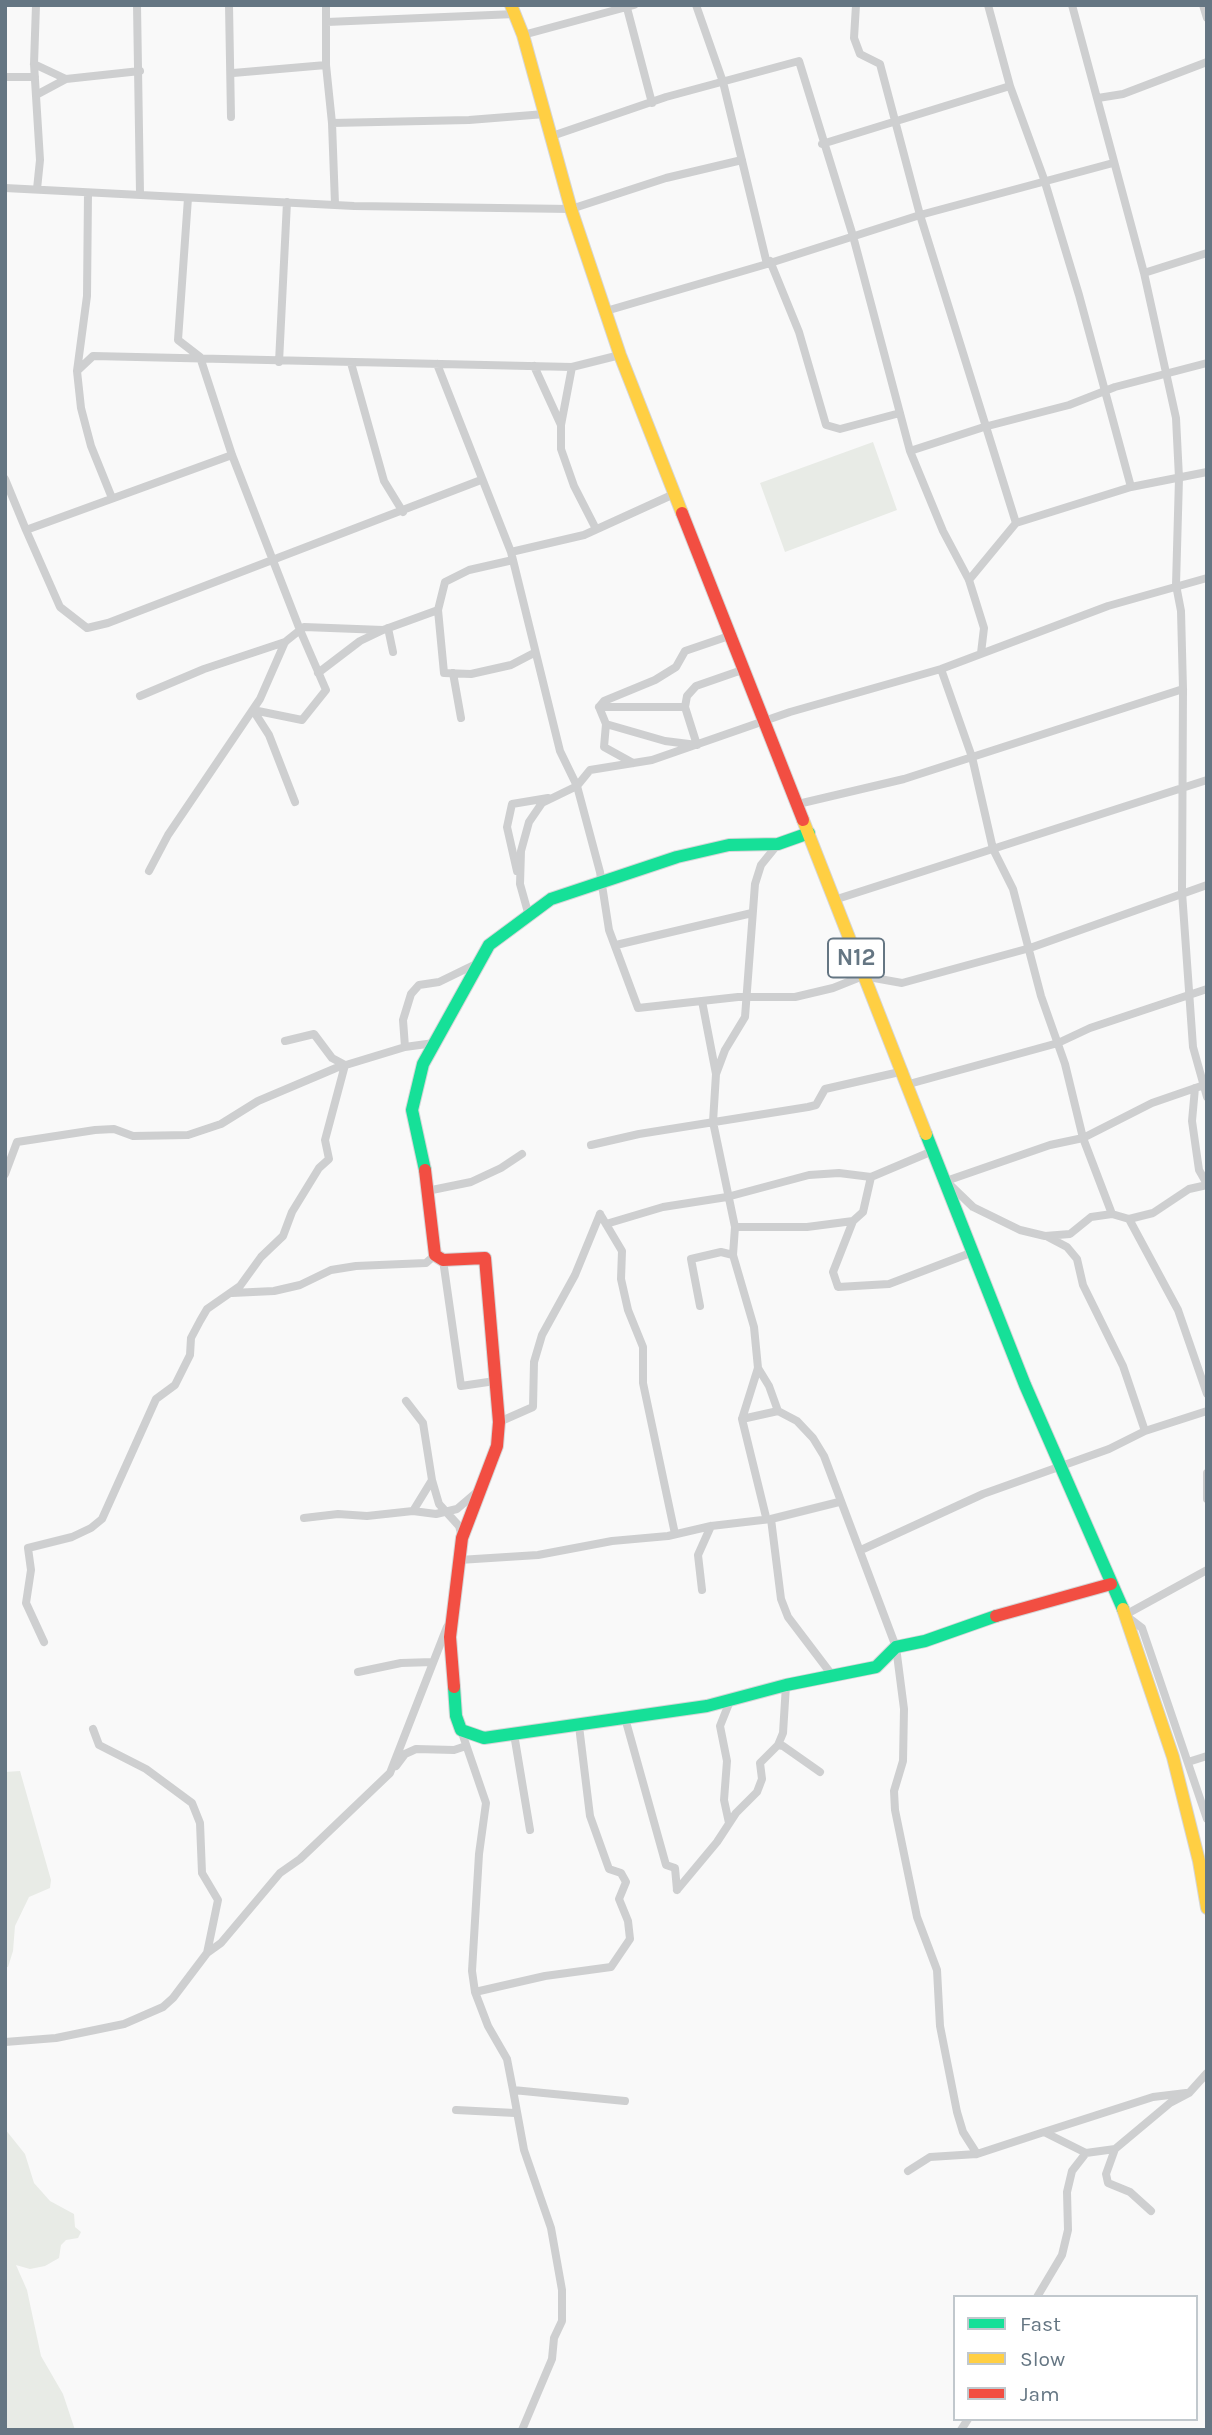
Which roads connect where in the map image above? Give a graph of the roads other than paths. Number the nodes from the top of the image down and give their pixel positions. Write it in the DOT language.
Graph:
graph roads {
  1 [pos="36,5"];
  2 [pos="137,5"];
  3 [pos="229,5"];
  4 [pos="326,5"];
  5 [pos="696,5"];
  6 [pos="856,5"];
  7 [pos="988,5"];
  8 [pos="1072,5"];
  9 [pos="1203,5"];
  10 [pos="630,7"];
  11 [pos="513,10"];
  12 [pos="1207,18"];
  13 [pos="327,22"];
  14 [pos="523,35"];
  15 [pos="1207,62"];
  16 [pos="34,64"];
  17 [pos="326,65"];
  18 [pos="140,71"];
  19 [pos="233,73"];
  20 [pos="5,77"];
  21 [pos="35,77"];
  22 [pos="66,79"];
  23 [pos="723,82"];
  24 [pos="1010,86"];
  25 [pos="37,94"];
  26 [pos="1098,98"];
  27 [pos="652,103"];
  28 [pos="545,114"];
  29 [pos="232,117"];
  30 [pos="896,121"];
  31 [pos="332,123"];
  32 [pos="552,136"];
  33 [pos="822,144"];
  34 [pos="742,160"];
  35 [pos="1113,163"];
  36 [pos="1044,179"];
  37 [pos="5,188"];
  38 [pos="37,189"];
  39 [pos="88,193"];
  40 [pos="140,193"];
  41 [pos="188,198"];
  42 [pos="287,202"];
  43 [pos="335,204"];
  44 [pos="571,209"];
  45 [pos="920,215"];
  46 [pos="853,236"];
  47 [pos="1207,253"];
  48 [pos="768,263"];
  49 [pos="1144,273"];
  50 [pos="606,311"];
  51 [pos="620,355"];
  52 [pos="200,357"];
  53 [pos="279,362"];
  54 [pos="351,363"];
  55 [pos="1207,363"];
  56 [pos="436,364"];
  57 [pos="534,366"];
  58 [pos="572,367"];
  59 [pos="77,371"];
  60 [pos="1166,374"];
  61 [pos="1104,393"];
  62 [pos="900,413"];
  63 [pos="561,425"];
  64 [pos="984,427"];
  65 [pos="910,451"];
  66 [pos="232,455"];
  67 [pos="1207,472"];
  68 [pos="1179,478"];
  69 [pos="5,479"];
  70 [pos="481,480"];
  71 [pos="1131,487"];
  72 [pos="674,494"];
  73 [pos="112,498"];
  74 [pos="402,512"];
  75 [pos="1016,523"];
  76 [pos="596,529"];
  77 [pos="26,530"];
  78 [pos="512,556"];
  79 [pos="273,559"];
  80 [pos="1207,578"];
  81 [pos="969,580"];
  82 [pos="1176,585"];
  83 [pos="438,610"];
  84 [pos="385,629"];
  85 [pos="300,630"];
  86 [pos="732,635"];
  87 [pos="285,642"];
  88 [pos="393,652"];
  89 [pos="534,653"];
  90 [pos="981,653"];
  91 [pos="745,669"];
  92 [pos="941,669"];
  93 [pos="318,673"];
  94 [pos="453,673"];
  95 [pos="1183,689"];
  96 [pos="140,696"];
  97 [pos="685,706"];
  98 [pos="599,707"];
  99 [pos="253,710"];
  100 [pos="461,718"];
  101 [pos="764,722"];
  102 [pos="606,724"];
  103 [pos="697,745"];
  104 [pos="972,757"];
  105 [pos="634,763"];
  106 [pos="1207,780"];
  107 [pos="577,786"];
  108 [pos="1183,786"];
  109 [pos="555,797"];
  110 [pos="295,802"];
  111 [pos="798,804"];
  112 [pos="809,833"];
  113 [pos="778,844"];
  114 [pos="993,849"];
  115 [pos="149,871"];
  116 [pos="602,883"];
  117 [pos="520,884"];
  118 [pos="1207,885"];
  119 [pos="1182,892"];
  120 [pos="834,900"];
  121 [pos="752,913"];
  122 [pos="529,916"];
  123 [pos="616,945"];
  124 [pos="1030,948"];
  125 [pos="480,962"];
  126 [pos="863,976"];
  127 [pos="1207,989"];
  128 [pos="1190,993"];
  129 [pos="747,996"];
  130 [pos="702,1001"];
  131 [pos="285,1041"];
  132 [pos="435,1043"];
  133 [pos="1058,1043"];
  134 [pos="405,1047"];
  135 [pos="345,1065"];
  136 [pos="716,1074"];
  137 [pos="906,1078"];
  138 [pos="1206,1084"];
  139 [pos="1195,1088"];
  140 [pos="1207,1097"];
  141 [pos="713,1122"];
  142 [pos="1083,1138"];
  143 [pos="591,1144"];
  144 [pos="935,1150"];
  145 [pos="522,1154"];
  146 [pos="5,1174"];
  147 [pos="871,1177"];
  148 [pos="946,1181"];
  149 [pos="1207,1184"];
  150 [pos="427,1191"];
  151 [pos="727,1197"];
  152 [pos="1112,1214"];
  153 [pos="1129,1219"];
  154 [pos="853,1221"];
  155 [pos="606,1224"];
  156 [pos="735,1227"];
  157 [pos="1045,1236"];
  158 [pos="973,1252"];
  159 [pos="733,1255"];
  160 [pos="439,1257"];
  161 [pos="229,1293"];
  162 [pos="700,1306"];
  163 [pos="758,1368"];
  164 [pos="495,1381"];
  165 [pos="1207,1394"];
  166 [pos="406,1401"];
  167 [pos="778,1411"];
  168 [pos="1206,1414"];
  169 [pos="742,1419"];
  170 [pos="499,1422"];
  171 [pos="1145,1431"];
  172 [pos="1060,1466"];
  173 [pos="1207,1473"];
  174 [pos="432,1480"];
  175 [pos="478,1491"];
  176 [pos="1207,1499"];
  177 [pos="839,1502"];
  178 [pos="413,1511"];
  179 [pos="449,1511"];
  180 [pos="304,1518"];
  181 [pos="768,1518"];
  182 [pos="711,1526"];
  183 [pos="675,1534"];
  184 [pos="462,1538"];
  185 [pos="861,1550"];
  186 [pos="459,1560"];
  187 [pos="1206,1575"];
  188 [pos="1111,1584"];
  189 [pos="702,1590"];
  190 [pos="1125,1615"];
  191 [pos="451,1618"];
  192 [pos="44,1642"];
  193 [pos="896,1647"];
  194 [pos="433,1662"];
  195 [pos="358,1672"];
  196 [pos="832,1675"];
  197 [pos="786,1685"];
  198 [pos="730,1701"];
  199 [pos="625,1718"];
  200 [pos="579,1726"];
  201 [pos="93,1729"];
  202 [pos="461,1730"];
  203 [pos="514,1734"];
  204 [pos="778,1745"];
  205 [pos="466,1746"];
  206 [pos="1207,1756"];
  207 [pos="1188,1762"];
  208 [pos="820,1772"];
  209 [pos="390,1773"];
  210 [pos="1207,1819"];
  211 [pos="729,1823"];
  212 [pos="530,1830"];
  213 [pos="1207,1908"];
  214 [pos="207,1953"];
  215 [pos="475,1992"];
  216 [pos="5,2042"];
  217 [pos="1207,2073"];
  218 [pos="513,2090"];
  219 [pos="1189,2093"];
  220 [pos="625,2101"];
  221 [pos="456,2110"];
  222 [pos="515,2113"];
  223 [pos="1044,2132"];
  224 [pos="1115,2150"];
  225 [pos="1086,2153"];
  226 [pos="978,2154"];
  227 [pos="908,2171"];
  228 [pos="1151,2211"];
  229 [pos="1038,2295"];
  230 [pos="523,2430"];
  1 -- 16 [label="street"];
  2 -- 18 [label="street"];
  3 -- 19 [label="street"];
  4 -- 13 [label="street"];
  5 -- 23 [label="street"];
  6 -- 30 [label="street"];
  7 -- 24 [label="street"];
  8 -- 26 [label="street"];
  9 -- 12 [label="street"];
  10 -- 14 [label="street"];
  10 -- 27 [label="street"];
  11 -- 13 [label="street"];
  11 -- 14 [label="main road, N12"];
  13 -- 17 [label="street"];
  14 -- 28 [label="main road, N12"];
  15 -- 26 [label="street"];
  16 -- 21 [label="street"];
  16 -- 22 [label="street"];
  17 -- 19 [label="street"];
  17 -- 31 [label="street"];
  18 -- 22 [label="street"];
  18 -- 40 [label="street"];
  19 -- 29 [label="street"];
  20 -- 21 [label="street"];
  21 -- 25 [label="street"];
  22 -- 25 [label="street"];
  23 -- 27 [label="street"];
  23 -- 33 [label="street"];
  23 -- 34 [label="street"];
  24 -- 30 [label="street"];
  24 -- 36 [label="street"];
  25 -- 38 [label="street"];
  26 -- 35 [label="street"];
  27 -- 32 [label="street"];
  28 -- 31 [label="street"];
  28 -- 32 [label="main road, N12"];
  30 -- 33 [label="street"];
  30 -- 45 [label="street"];
  31 -- 43 [label="street"];
  32 -- 44 [label="main road, N12"];
  33 -- 46 [label="street"];
  34 -- 44 [label="street"];
  34 -- 48 [label="street"];
  35 -- 36 [label="street"];
  35 -- 49 [label="street"];
  36 -- 45 [label="street"];
  36 -- 61 [label="street"];
  37 -- 38 [label="street"];
  38 -- 39 [label="street"];
  39 -- 40 [label="street"];
  39 -- 59 [label="street"];
  40 -- 41 [label="street"];
  41 -- 42 [label="street"];
  41 -- 52 [label="street"];
  42 -- 43 [label="street"];
  42 -- 53 [label="street"];
  43 -- 44 [label="street"];
  44 -- 50 [label="main road, N12"];
  45 -- 46 [label="street"];
  45 -- 64 [label="street"];
  46 -- 48 [label="street"];
  46 -- 62 [label="street"];
  47 -- 49 [label="street"];
  48 -- 50 [label="street"];
  48 -- 62 [label="street"];
  49 -- 60 [label="street"];
  50 -- 51 [label="main road, N12"];
  51 -- 58 [label="street"];
  51 -- 72 [label="main road, N12"];
  52 -- 53 [label="street"];
  52 -- 59 [label="street"];
  52 -- 66 [label="street"];
  53 -- 54 [label="street"];
  54 -- 56 [label="street"];
  54 -- 74 [label="street"];
  55 -- 60 [label="street"];
  56 -- 57 [label="street"];
  56 -- 70 [label="street"];
  57 -- 58 [label="street"];
  57 -- 63 [label="street"];
  58 -- 63 [label="street"];
  59 -- 73 [label="street"];
  60 -- 61 [label="street"];
  60 -- 68 [label="street"];
  61 -- 64 [label="street"];
  61 -- 71 [label="street"];
  62 -- 65 [label="street"];
  63 -- 76 [label="street"];
  64 -- 65 [label="street"];
  64 -- 75 [label="street"];
  65 -- 81 [label="street"];
  66 -- 73 [label="street"];
  66 -- 79 [label="street"];
  67 -- 68 [label="street"];
  68 -- 71 [label="street"];
  68 -- 82 [label="street"];
  69 -- 77 [label="street"];
  70 -- 74 [label="street"];
  70 -- 78 [label="street"];
  71 -- 75 [label="street"];
  72 -- 76 [label="street"];
  72 -- 86 [label="main road, N12"];
  73 -- 77 [label="street"];
  74 -- 79 [label="street"];
  75 -- 81 [label="street"];
  76 -- 78 [label="street"];
  77 -- 79 [label="street"];
  78 -- 83 [label="street"];
  78 -- 89 [label="street"];
  79 -- 85 [label="street"];
  80 -- 82 [label="street"];
  81 -- 90 [label="street"];
  82 -- 90 [label="street"];
  82 -- 95 [label="street"];
  83 -- 84 [label="street"];
  83 -- 94 [label="street"];
  84 -- 85 [label="street"];
  84 -- 88 [label="street"];
  84 -- 93 [label="street"];
  85 -- 87 [label="street"];
  85 -- 93 [label="street"];
  86 -- 91 [label="main road, N12"];
  86 -- 98 [label="street"];
  87 -- 96 [label="street"];
  87 -- 99 [label="street"];
  89 -- 94 [label="street"];
  89 -- 107 [label="street"];
  90 -- 92 [label="street"];
  91 -- 97 [label="street"];
  91 -- 101 [label="main road, N12"];
  92 -- 101 [label="street"];
  92 -- 104 [label="street"];
  93 -- 99 [label="street"];
  94 -- 100 [label="street"];
  95 -- 104 [label="street"];
  95 -- 108 [label="street"];
  97 -- 98 [label="street"];
  97 -- 103 [label="street"];
  98 -- 102 [label="street"];
  99 -- 110 [label="street"];
  99 -- 115 [label="street"];
  101 -- 103 [label="street"];
  101 -- 111 [label="main road, N12"];
  102 -- 103 [label="street"];
  102 -- 105 [label="street"];
  103 -- 105 [label="street"];
  104 -- 111 [label="street"];
  104 -- 114 [label="street"];
  105 -- 107 [label="street"];
  106 -- 108 [label="street"];
  107 -- 109 [label="street"];
  107 -- 116 [label="street"];
  108 -- 114 [label="street"];
  108 -- 119 [label="street"];
  109 -- 117 [label="street"];
  109 -- 117 [label="street"];
  111 -- 112 [label="main road, N12"];
  112 -- 113 [label="main road"];
  112 -- 120 [label="main road, N12"];
  113 -- 116 [label="main road"];
  113 -- 121 [label="street"];
  114 -- 120 [label="street"];
  114 -- 124 [label="street"];
  116 -- 122 [label="main road"];
  116 -- 123 [label="street"];
  117 -- 122 [label="street"];
  118 -- 119 [label="street"];
  119 -- 124 [label="street"];
  119 -- 128 [label="street"];
  120 -- 126 [label="main road, N12"];
  121 -- 123 [label="street"];
  121 -- 129 [label="street"];
  122 -- 125 [label="main road"];
  123 -- 130 [label="street"];
  124 -- 126 [label="street"];
  124 -- 133 [label="street"];
  125 -- 132 [label="main road"];
  125 -- 134 [label="street"];
  126 -- 129 [label="street"];
  126 -- 137 [label="main road, N12"];
  127 -- 128 [label="street"];
  128 -- 133 [label="street"];
  128 -- 138 [label="street"];
  129 -- 130 [label="street"];
  129 -- 136 [label="street"];
  130 -- 136 [label="street"];
  131 -- 135 [label="street"];
  132 -- 134 [label="street"];
  132 -- 150 [label="main road"];
  133 -- 137 [label="street"];
  133 -- 142 [label="street"];
  134 -- 135 [label="street"];
  135 -- 146 [label="street"];
  135 -- 161 [label="street"];
  136 -- 141 [label="street"];
  137 -- 141 [label="street"];
  137 -- 144 [label="main road, N12"];
  138 -- 139 [label="street"];
  138 -- 140 [label="street"];
  139 -- 142 [label="street"];
  139 -- 149 [label="street"];
  141 -- 143 [label="street"];
  141 -- 151 [label="street"];
  142 -- 148 [label="street"];
  142 -- 152 [label="street"];
  144 -- 147 [label="street"];
  144 -- 148 [label="main road, N12"];
  145 -- 150 [label="street"];
  147 -- 151 [label="street"];
  147 -- 154 [label="street"];
  148 -- 157 [label="street"];
  148 -- 158 [label="main road, N12"];
  149 -- 153 [label="street"];
  150 -- 160 [label="main road"];
  151 -- 155 [label="street"];
  151 -- 156 [label="street"];
  152 -- 153 [label="street"];
  152 -- 157 [label="street"];
  153 -- 165 [label="street"];
  154 -- 156 [label="street"];
  154 -- 158 [label="street"];
  155 -- 170 [label="street"];
  155 -- 183 [label="street"];
  156 -- 159 [label="street"];
  157 -- 171 [label="street"];
  158 -- 172 [label="main road, N12"];
  159 -- 162 [label="street"];
  159 -- 163 [label="street"];
  160 -- 161 [label="street"];
  160 -- 164 [label="street"];
  160 -- 164 [label="main road"];
  161 -- 192 [label="street"];
  163 -- 167 [label="street"];
  163 -- 169 [label="street"];
  164 -- 170 [label="main road"];
  166 -- 174 [label="street"];
  167 -- 169 [label="street"];
  167 -- 177 [label="street"];
  168 -- 171 [label="street"];
  169 -- 181 [label="street"];
  170 -- 175 [label="main road"];
  171 -- 172 [label="street"];
  172 -- 185 [label="street"];
  172 -- 188 [label="main road, N12"];
  173 -- 176 [label="street"];
  174 -- 178 [label="street"];
  174 -- 179 [label="street"];
  175 -- 179 [label="street"];
  175 -- 184 [label="main road"];
  177 -- 181 [label="street"];
  177 -- 185 [label="street"];
  178 -- 179 [label="street"];
  178 -- 180 [label="street"];
  179 -- 184 [label="street"];
  181 -- 182 [label="street"];
  181 -- 196 [label="street"];
  182 -- 183 [label="street"];
  182 -- 189 [label="street"];
  183 -- 186 [label="street"];
  184 -- 186 [label="main road"];
  185 -- 193 [label="street"];
  186 -- 191 [label="main road"];
  187 -- 190 [label="street"];
  188 -- 190 [label="main road, N12"];
  188 -- 193 [label="main road"];
  190 -- 207 [label="street"];
  190 -- 213 [label="main road, N12"];
  191 -- 194 [label="street"];
  191 -- 202 [label="main road"];
  193 -- 196 [label="main road"];
  193 -- 226 [label="street"];
  194 -- 195 [label="street"];
  194 -- 209 [label="street"];
  196 -- 197 [label="main road"];
  197 -- 198 [label="main road"];
  197 -- 204 [label="street"];
  198 -- 199 [label="main road"];
  198 -- 211 [label="street"];
  199 -- 200 [label="main road"];
  199 -- 211 [label="street"];
  200 -- 203 [label="main road"];
  200 -- 215 [label="street"];
  201 -- 214 [label="street"];
  202 -- 203 [label="main road"];
  202 -- 205 [label="street"];
  203 -- 212 [label="street"];
  204 -- 208 [label="street"];
  204 -- 211 [label="street"];
  205 -- 209 [label="street"];
  205 -- 215 [label="street"];
  206 -- 207 [label="street"];
  207 -- 210 [label="street"];
  209 -- 214 [label="street"];
  214 -- 216 [label="street"];
  215 -- 218 [label="street"];
  217 -- 219 [label="street"];
  218 -- 220 [label="street"];
  218 -- 222 [label="street"];
  219 -- 223 [label="street"];
  219 -- 224 [label="street"];
  221 -- 222 [label="street"];
  222 -- 230 [label="street"];
  223 -- 225 [label="street"];
  223 -- 226 [label="street"];
  224 -- 225 [label="street"];
  224 -- 228 [label="street"];
  225 -- 229 [label="street"];
  226 -- 227 [label="street"];
}
